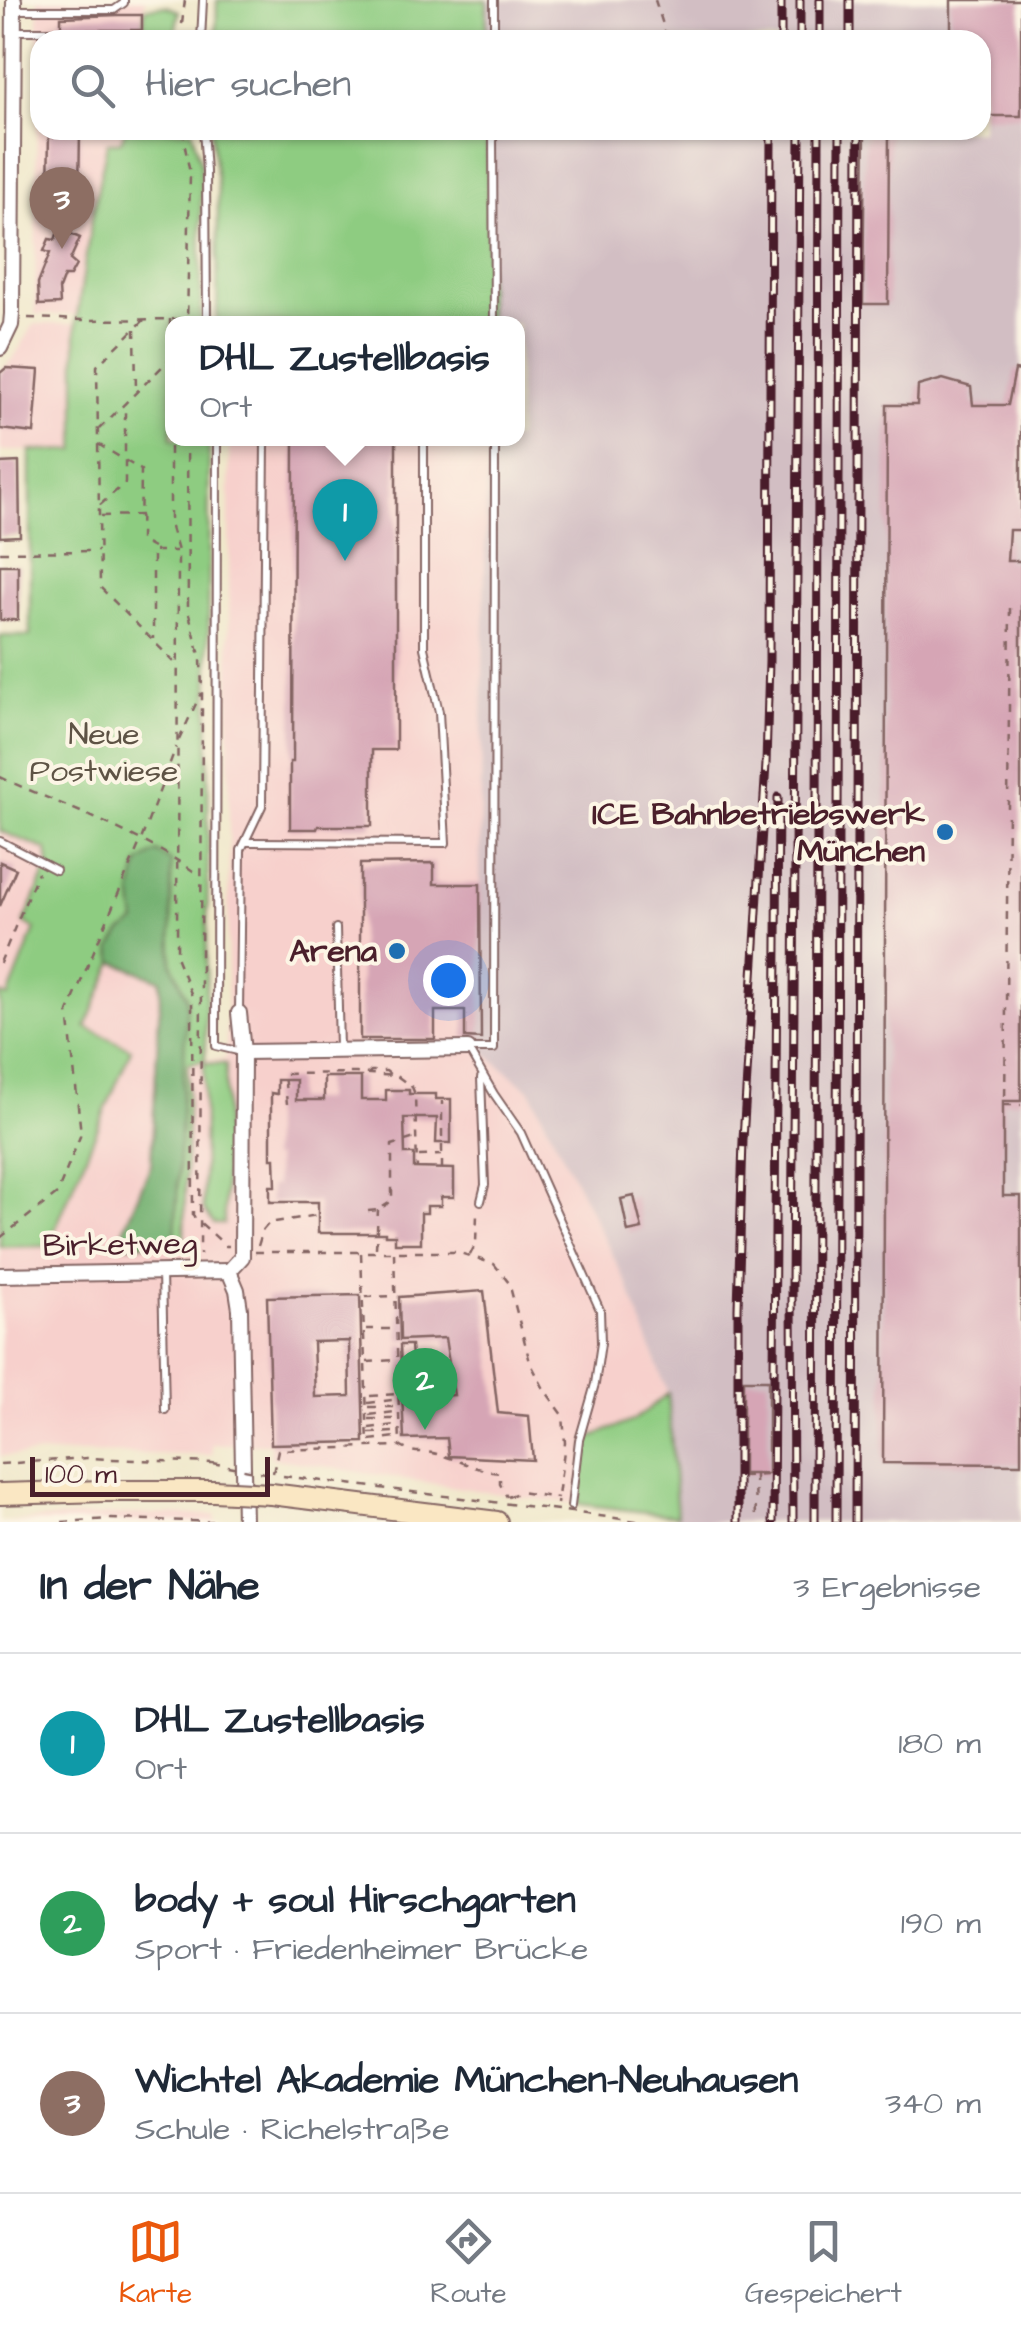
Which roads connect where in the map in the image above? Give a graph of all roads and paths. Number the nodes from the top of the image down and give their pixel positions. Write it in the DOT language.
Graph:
graph roads {
  1 [pos="124,0"];
  2 [pos="185,0"];
  3 [pos="203,0"];
  4 [pos="494,0"];
  5 [pos="655,0"];
  6 [pos="14,5"];
  7 [pos="181,30"];
  8 [pos="202,30"];
  9 [pos="494,30"];
  10 [pos="665,30"];
  11 [pos="14,31"];
  12 [pos="30,31"];
  13 [pos="184,140"];
  14 [pos="204,140"];
  15 [pos="493,140"];
  16 [pos="6,313"];
  17 [pos="187,316"];
  18 [pos="207,316"];
  19 [pos="494,316"];
  20 [pos="165,319"];
  21 [pos="144,320"];
  22 [pos="135,328"];
  23 [pos="0,348"];
  24 [pos="165,364"];
  25 [pos="136,393"];
  26 [pos="125,404"];
  27 [pos="98,430"];
  28 [pos="98,444"];
  29 [pos="170,446"];
  30 [pos="188,446"];
  31 [pos="217,446"];
  32 [pos="265,446"];
  33 [pos="424,446"];
  34 [pos="495,446"];
  35 [pos="125,460"];
  36 [pos="99,506"];
  37 [pos="141,515"];
  38 [pos="99,516"];
  39 [pos="100,551"];
  40 [pos="178,551"];
  41 [pos="0,552"];
  42 [pos="153,552"];
  43 [pos="1010,608"];
  44 [pos="152,641"];
  45 [pos="179,668"];
  46 [pos="202,692"];
  47 [pos="178,742"];
  48 [pos="0,777"];
  49 [pos="0,840"];
  50 [pos="141,840"];
  51 [pos="246,842"];
  52 [pos="176,860"];
  53 [pos="42,863"];
  54 [pos="56,870"];
  55 [pos="201,877"];
  56 [pos="336,928"];
  57 [pos="0,963"];
  58 [pos="239,1013"];
  59 [pos="340,1049"];
  60 [pos="468,1049"];
  61 [pos="243,1052"];
  62 [pos="481,1074"];
  63 [pos="442,1101"];
  64 [pos="287,1104"];
  65 [pos="1021,1105"];
  66 [pos="417,1137"];
  67 [pos="442,1155"];
  68 [pos="416,1160"];
  69 [pos="418,1168"];
  70 [pos="442,1168"];
  71 [pos="481,1201"];
  72 [pos="378,1210"];
  73 [pos="368,1211"];
  74 [pos="318,1215"];
  75 [pos="199,1221"];
  76 [pos="0,1238"];
  77 [pos="226,1246"];
  78 [pos="376,1248"];
  79 [pos="361,1252"];
  80 [pos="394,1252"];
  81 [pos="469,1256"];
  82 [pos="200,1270"];
  83 [pos="162,1271"];
  84 [pos="229,1271"];
  85 [pos="0,1275"];
  86 [pos="396,1296"];
  87 [pos="363,1297"];
  88 [pos="396,1329"];
  89 [pos="364,1330"];
  90 [pos="397,1360"];
  91 [pos="365,1362"];
  92 [pos="367,1396"];
  93 [pos="398,1396"];
  94 [pos="367,1405"];
  95 [pos="399,1409"];
  96 [pos="165,1410"];
  97 [pos="368,1417"];
  98 [pos="399,1422"];
  99 [pos="368,1430"];
  100 [pos="400,1434"];
  101 [pos="368,1440"];
  102 [pos="368,1446"];
  103 [pos="400,1446"];
  104 [pos="0,1464"];
  105 [pos="768,1475"];
  106 [pos="742,1476"];
  107 [pos="756,1476"];
  108 [pos="272,1481"];
  109 [pos="0,1494"];
  110 [pos="558,1498"];
  111 [pos="557,1504"];
  112 [pos="571,1506"];
  113 [pos="503,1507"];
  114 [pos="92,1521"];
  115 [pos="213,1521"];
  116 [pos="62,1522"];
  117 [pos="234,1522"];
  118 [pos="244,1522"];
  119 [pos="643,1522"];
  120 [pos="756,1522"];
  1 -- 6 [label="lane"];
  2 -- 7 [label="path"];
  3 -- 8 [label="lane"];
  4 -- 9 [label="lane"];
  5 -- 10 [label="path"];
  6 -- 11 [label="street"];
  11 -- 12 [label="lane"];
  11 -- 16 [label="street"];
  13 -- 17 [label="path"];
  14 -- 18 [label="lane"];
  15 -- 19 [label="lane"];
  16 -- 21 [label="path"];
  16 -- 23 [label="street"];
  20 -- 21 [label="path"];
  21 -- 22 [label="path"];
  22 -- 25 [label="path"];
  22 -- 27 [label="path"];
  24 -- 25 [label="path"];
  25 -- 26 [label="path"];
  26 -- 27 [label="path"];
  26 -- 35 [label="path"];
  27 -- 28 [label="path"];
  28 -- 35 [label="path"];
  28 -- 36 [label="path"];
  29 -- 40 [label="path"];
  30 -- 46 [label="path"];
  31 -- 61 [label="lane"];
  32 -- 51 [label="lane"];
  33 -- 51 [label="lane"];
  34 -- 60 [label="lane"];
  35 -- 36 [label="path"];
  35 -- 37 [label="path"];
  36 -- 38 [label="path"];
  37 -- 38 [label="path"];
  37 -- 42 [label="path"];
  38 -- 39 [label="path"];
  39 -- 41 [label="path"];
  39 -- 44 [label="path"];
  40 -- 42 [label="path"];
  40 -- 45 [label="path"];
  42 -- 44 [label="path"];
  43 -- 65 [label="path"];
  44 -- 45 [label="path"];
  45 -- 47 [label="path"];
  46 -- 47 [label="path"];
  46 -- 55 [label="path"];
  47 -- 50 [label="path"];
  47 -- 52 [label="path"];
  48 -- 50 [label="path"];
  49 -- 53 [label="lane"];
  50 -- 52 [label="path"];
  50 -- 76 [label="path"];
  51 -- 58 [label="lane"];
  52 -- 55 [label="path"];
  52 -- 75 [label="path"];
  53 -- 54 [label="lane"];
  53 -- 57 [label="path"];
  55 -- 75 [label="path"];
  56 -- 59 [label="lane"];
  58 -- 61 [label="street"];
  59 -- 60 [label="street"];
  59 -- 61 [label="street"];
  60 -- 62 [label="lane"];
  61 -- 84 [label="street"];
  62 -- 71 [label="lane"];
  62 -- 112 [label="lane"];
  63 -- 67 [label="path"];
  64 -- 66 [label="path"];
  66 -- 68 [label="path"];
  66 -- 72 [label="path"];
  67 -- 68 [label="path"];
  67 -- 70 [label="path"];
  68 -- 69 [label="path"];
  71 -- 81 [label="path"];
  72 -- 73 [label="path"];
  72 -- 78 [label="path"];
  74 -- 79 [label="path"];
  75 -- 77 [label="path"];
  75 -- 82 [label="path"];
  79 -- 80 [label="path"];
  79 -- 87 [label="path"];
  80 -- 81 [label="path"];
  80 -- 86 [label="path"];
  81 -- 110 [label="path"];
  82 -- 83 [label="street, Birketweg"];
  82 -- 84 [label="street, Birketweg"];
  83 -- 85 [label="street, Birketweg"];
  83 -- 96 [label="lane"];
  84 -- 118 [label="street, Birketweg"];
  86 -- 87 [label="path"];
  86 -- 88 [label="path"];
  87 -- 89 [label="path"];
  88 -- 89 [label="path"];
  88 -- 90 [label="path"];
  89 -- 91 [label="path"];
  90 -- 91 [label="path"];
  90 -- 93 [label="path"];
  91 -- 92 [label="path"];
  92 -- 93 [label="path"];
  92 -- 94 [label="path"];
  93 -- 94 [label="path"];
  93 -- 95 [label="path"];
  94 -- 95 [label="path"];
  94 -- 97 [label="path"];
  95 -- 97 [label="path"];
  95 -- 98 [label="path"];
  97 -- 98 [label="path"];
  97 -- 99 [label="path"];
  98 -- 99 [label="path"];
  98 -- 100 [label="path"];
  99 -- 100 [label="path"];
  99 -- 101 [label="path"];
  100 -- 101 [label="path"];
  100 -- 103 [label="path"];
  101 -- 102 [label="path"];
  102 -- 103 [label="path"];
  102 -- 108 [label="path"];
  103 -- 113 [label="path"];
  104 -- 108 [label="path, bridge"];
  105 -- 107 [label="path"];
  106 -- 107 [label="path"];
  107 -- 120 [label="path"];
  108 -- 109 [label="main road, bridge"];
  108 -- 113 [label="main road"];
  108 -- 113 [label="path"];
  110 -- 111 [label="path"];
  110 -- 113 [label="path"];
  113 -- 119 [label="path, bridge"];
  114 -- 115 [label="path"];
  114 -- 116 [label="path"];
  115 -- 117 [label="path"];
}
